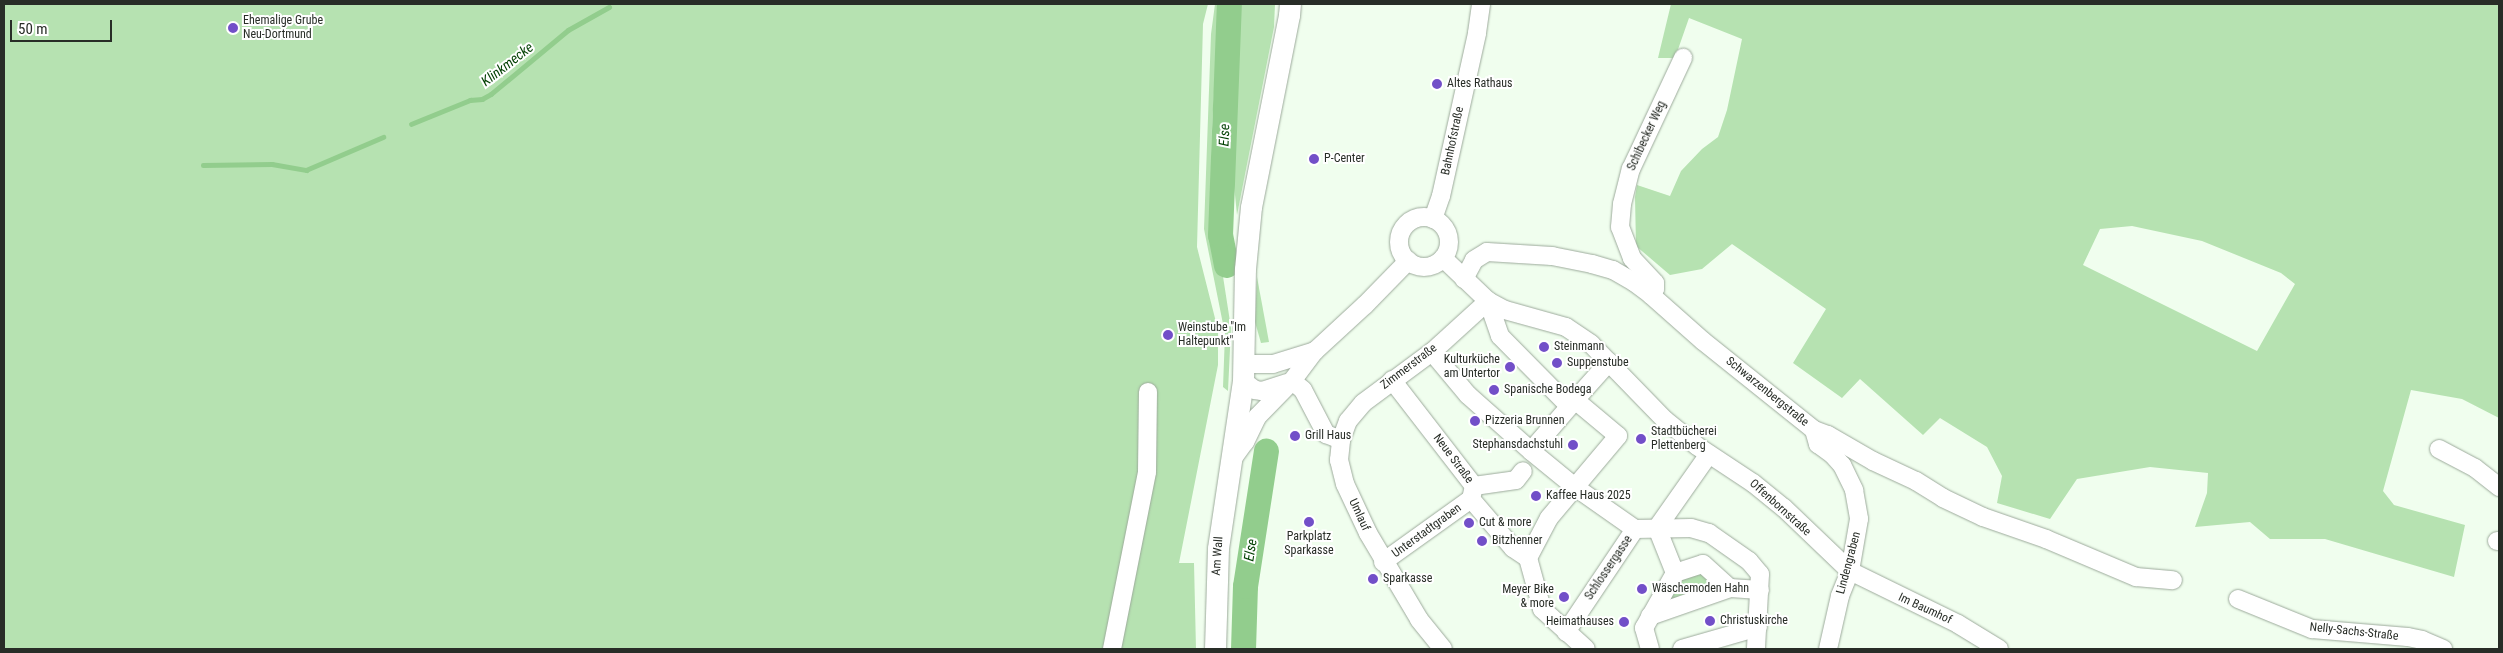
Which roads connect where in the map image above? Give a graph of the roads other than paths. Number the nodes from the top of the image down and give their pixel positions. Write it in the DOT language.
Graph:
graph roads {
  1 [pos="1290,4"];
  2 [pos="1481,4"];
  3 [pos="1683,58"];
  4 [pos="1434,219"];
  5 [pos="1443,258"];
  6 [pos="1408,261"];
  7 [pos="1464,279"];
  8 [pos="1651,295"];
  9 [pos="1488,301"];
  10 [pos="1315,351"];
  11 [pos="1432,352"];
  12 [pos="1608,362"];
  13 [pos="1244,373"];
  14 [pos="1392,380"];
  15 [pos="1292,381"];
  16 [pos="1148,392"];
  17 [pos="1572,403"];
  18 [pos="1814,430"];
  19 [pos="1341,440"];
  20 [pos="2439,449"];
  21 [pos="1709,454"];
  22 [pos="1530,460"];
  23 [pos="1229,463"];
  24 [pos="1575,487"];
  25 [pos="2499,487"];
  26 [pos="1472,493"];
  27 [pos="1657,528"];
  28 [pos="1635,529"];
  29 [pos="1709,534"];
  30 [pos="1528,558"];
  31 [pos="1383,562"];
  32 [pos="1703,564"];
  33 [pos="1850,571"];
  34 [pos="1675,573"];
  35 [pos="2173,580"];
  36 [pos="1730,588"];
  37 [pos="1760,590"];
  38 [pos="2238,599"];
  39 [pos="1650,616"];
  40 [pos="1758,627"];
  41 [pos="1566,632"];
  42 [pos="1112,649"];
  43 [pos="1215,649"];
  44 [pos="1442,649"];
  45 [pos="1586,649"];
  46 [pos="1650,649"];
  47 [pos="1682,649"];
  48 [pos="1756,649"];
  49 [pos="1828,649"];
  50 [pos="1999,649"];
  51 [pos="2443,649"];
  1 -- 13 [label="main road"];
  2 -- 4 [label="street, Bahnhofstraße"];
  3 -- 8 [label="street, Schibecker Weg"];
  4 -- 5 [label="street"];
  4 -- 6 [label="street"];
  5 -- 6 [label="street"];
  5 -- 7 [label="street"];
  6 -- 10 [label="street, Am Wall"];
  7 -- 8 [label="street, Schwarzenbergstraße"];
  7 -- 9 [label="street"];
  8 -- 18 [label="street, Schwarzenbergstraße"];
  9 -- 11 [label="street, Zimmerstraße"];
  9 -- 12 [label="street, Offenbornstraße"];
  9 -- 17 [label="street"];
  10 -- 13 [label="street, Am Wall"];
  10 -- 15 [label="street, Am Wall"];
  11 -- 14 [label="street, Zimmerstraße"];
  11 -- 22 [label="street"];
  12 -- 17 [label="street"];
  12 -- 21 [label="street, Offenbornstraße"];
  13 -- 15 [label="street"];
  13 -- 23 [label="main road, Am Wall"];
  14 -- 19 [label="street, Zimmerstraße"];
  14 -- 26 [label="street, Neue Straße"];
  15 -- 19 [label="street"];
  15 -- 23 [label="street, Am Wall"];
  16 -- 42 [label="street"];
  17 -- 22 [label="street"];
  17 -- 24 [label="street"];
  18 -- 33 [label="street, Lindengraben"];
  18 -- 35 [label="street, Schwarzenbergstraße"];
  19 -- 31 [label="street, Umlauf"];
  20 -- 25 [label="street"];
  21 -- 27 [label="street"];
  21 -- 33 [label="street, Offenbornstraße"];
  22 -- 24 [label="street"];
  22 -- 26 [label="street"];
  23 -- 43 [label="main road, Am Wall"];
  24 -- 28 [label="street"];
  24 -- 30 [label="street"];
  26 -- 30 [label="street, Neue Straße"];
  26 -- 31 [label="street, Unterstadtgraben"];
  27 -- 28 [label="street"];
  27 -- 29 [label="street"];
  27 -- 34 [label="street"];
  28 -- 41 [label="street, Schlossergasse"];
  29 -- 32 [label="street"];
  29 -- 37 [label="street"];
  30 -- 41 [label="street"];
  31 -- 44 [label="street, Umlauf"];
  32 -- 34 [label="street"];
  32 -- 36 [label="street"];
  33 -- 49 [label="street, Lindengraben"];
  33 -- 50 [label="street, Im Baumhof"];
  34 -- 39 [label="street"];
  36 -- 37 [label="street"];
  36 -- 39 [label="street"];
  37 -- 40 [label="street"];
  38 -- 51 [label="street, Nelly-Sachs-Straße"];
  39 -- 46 [label="street"];
  40 -- 47 [label="street"];
  40 -- 48 [label="street"];
  41 -- 45 [label="street"];
}
